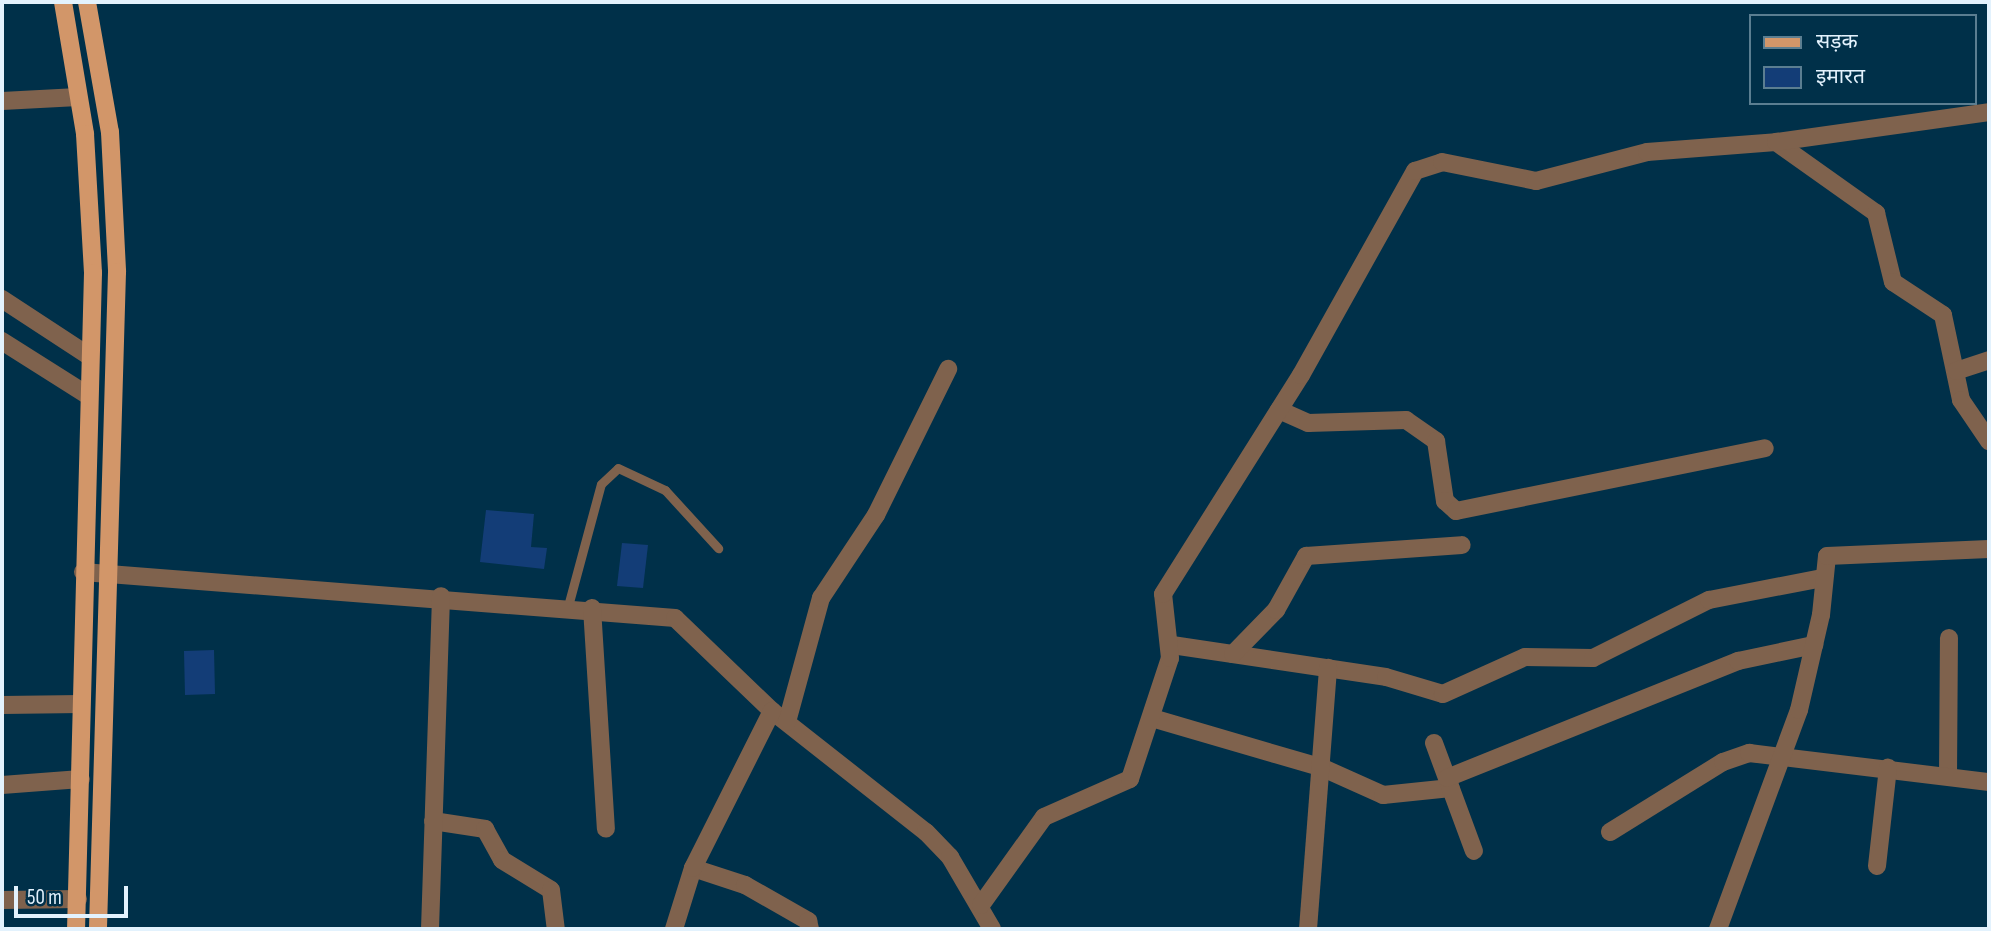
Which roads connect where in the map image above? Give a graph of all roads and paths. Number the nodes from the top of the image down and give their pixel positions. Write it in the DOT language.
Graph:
graph roads {
  1 [pos="63,2"];
  2 [pos="87,2"];
  3 [pos="78,97"];
  4 [pos="2,100"];
  5 [pos="1989,112"];
  6 [pos="1776,142"];
  7 [pos="2,299"];
  8 [pos="2,341"];
  9 [pos="89,356"];
  10 [pos="1989,360"];
  11 [pos="948,369"];
  12 [pos="1956,371"];
  13 [pos="89,396"];
  14 [pos="1279,410"];
  15 [pos="1989,441"];
  16 [pos="1765,447"];
  17 [pos="1462,545"];
  18 [pos="718,548"];
  19 [pos="1989,549"];
  20 [pos="83,572"];
  21 [pos="105,573"];
  22 [pos="1822,578"];
  23 [pos="441,596"];
  24 [pos="568,606"];
  25 [pos="592,608"];
  26 [pos="1949,638"];
  27 [pos="1172,645"];
  28 [pos="1814,645"];
  29 [pos="1233,654"];
  30 [pos="1328,668"];
  31 [pos="81,704"];
  32 [pos="2,705"];
  33 [pos="780,716"];
  34 [pos="1152,718"];
  35 [pos="1434,743"];
  36 [pos="1785,754"];
  37 [pos="1323,768"];
  38 [pos="1888,768"];
  39 [pos="1948,776"];
  40 [pos="81,779"];
  41 [pos="1989,782"];
  42 [pos="1449,783"];
  43 [pos="2,785"];
  44 [pos="433,821"];
  45 [pos="606,829"];
  46 [pos="1610,832"];
  47 [pos="1474,851"];
  48 [pos="1877,866"];
  49 [pos="693,868"];
  50 [pos="78,899"];
  51 [pos="2,900"];
  52 [pos="981,905"];
  53 [pos="76,929"];
  54 [pos="98,929"];
  55 [pos="430,929"];
  56 [pos="556,929"];
  57 [pos="674,929"];
  58 [pos="810,929"];
  59 [pos="992,929"];
  60 [pos="1308,929"];
  61 [pos="1718,929"];
  1 -- 3 [label="main road"];
  2 -- 21 [label="main road"];
  3 -- 4 [label="street"];
  3 -- 9 [label="main road"];
  5 -- 6 [label="street"];
  6 -- 12 [label="street"];
  6 -- 14 [label="street"];
  7 -- 9 [label="street"];
  8 -- 13 [label="street"];
  9 -- 13 [label="main road"];
  10 -- 12 [label="street"];
  11 -- 33 [label="street"];
  12 -- 15 [label="street"];
  13 -- 20 [label="main road"];
  14 -- 16 [label="street"];
  14 -- 27 [label="street"];
  17 -- 29 [label="street"];
  18 -- 24 [label="lane"];
  19 -- 22 [label="street"];
  20 -- 21 [label="street"];
  20 -- 31 [label="main road"];
  21 -- 23 [label="street"];
  21 -- 54 [label="main road"];
  22 -- 28 [label="street"];
  22 -- 30 [label="street"];
  23 -- 24 [label="street"];
  23 -- 44 [label="street"];
  24 -- 25 [label="street"];
  25 -- 33 [label="street"];
  25 -- 45 [label="street"];
  26 -- 39 [label="street"];
  27 -- 29 [label="street"];
  27 -- 34 [label="street"];
  28 -- 36 [label="street"];
  28 -- 42 [label="street"];
  29 -- 30 [label="street"];
  30 -- 37 [label="street"];
  31 -- 32 [label="street"];
  31 -- 40 [label="main road"];
  33 -- 49 [label="street"];
  33 -- 52 [label="street"];
  34 -- 37 [label="street"];
  34 -- 52 [label="street"];
  35 -- 42 [label="street"];
  36 -- 38 [label="street"];
  36 -- 46 [label="street"];
  36 -- 61 [label="street"];
  37 -- 42 [label="street"];
  37 -- 60 [label="street"];
  38 -- 39 [label="street"];
  38 -- 48 [label="street"];
  39 -- 41 [label="street"];
  40 -- 43 [label="street"];
  40 -- 50 [label="main road"];
  42 -- 47 [label="street"];
  44 -- 55 [label="street"];
  44 -- 56 [label="street"];
  49 -- 57 [label="street"];
  49 -- 58 [label="street"];
  50 -- 51 [label="street"];
  50 -- 53 [label="main road"];
  52 -- 59 [label="street"];
}
